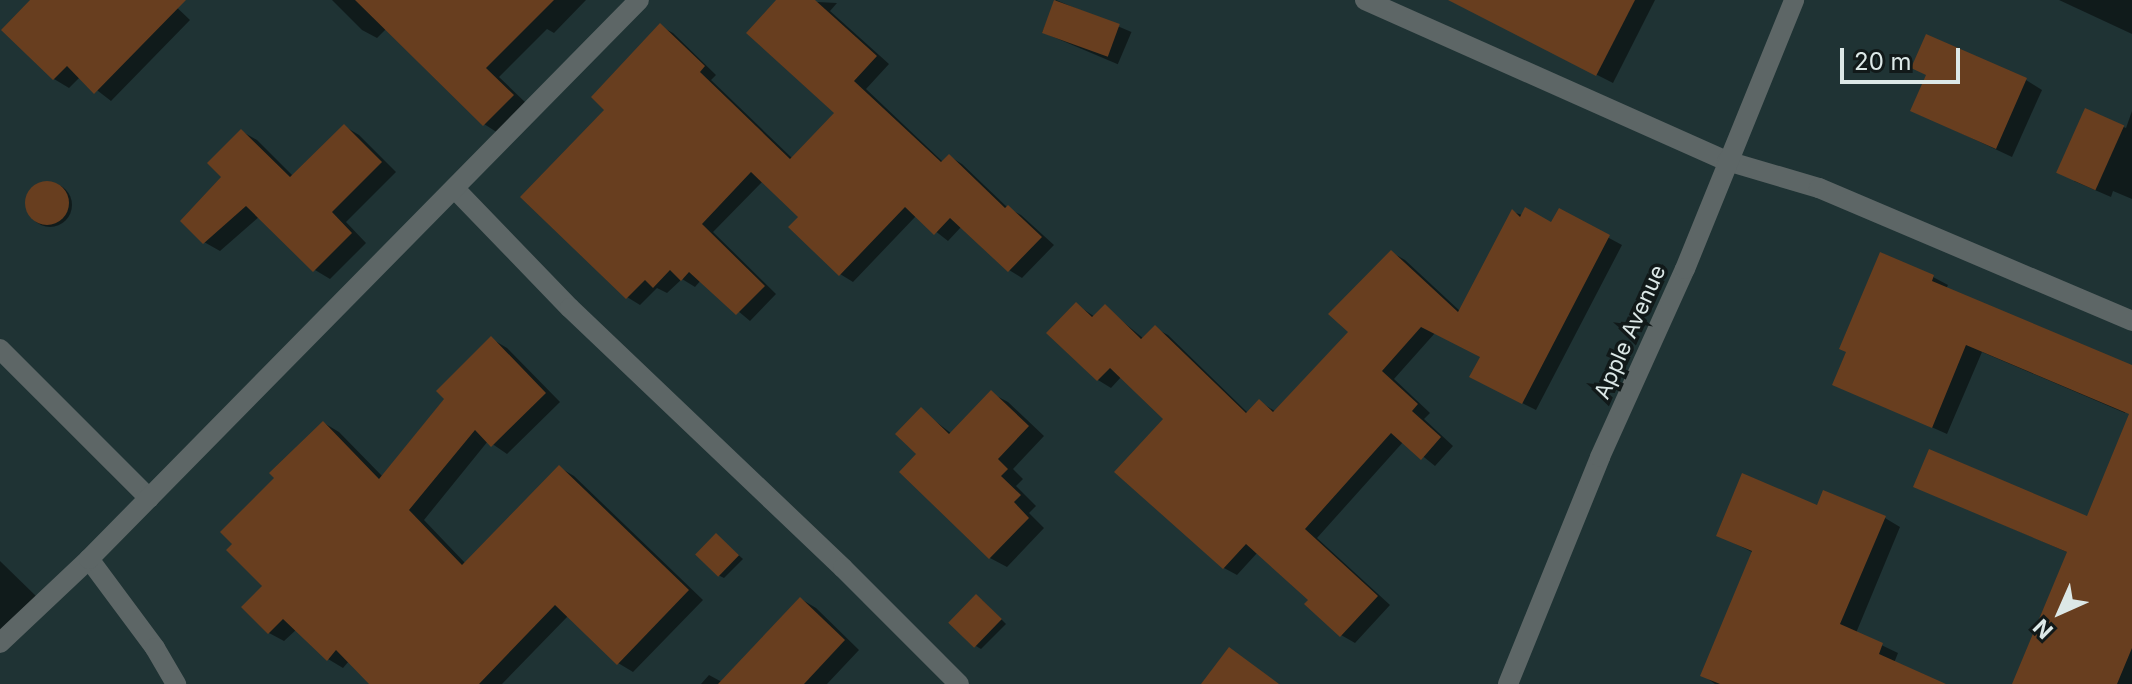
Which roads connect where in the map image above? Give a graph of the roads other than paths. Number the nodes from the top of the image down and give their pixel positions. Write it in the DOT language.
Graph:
graph roads {
  1 [pos="639,0"];
  2 [pos="1365,0"];
  3 [pos="1794,0"];
  4 [pos="1727,161"];
  5 [pos="455,189"];
  6 [pos="2132,321"];
  7 [pos="0,349"];
  8 [pos="149,498"];
  9 [pos="89,559"];
  10 [pos="0,643"];
  11 [pos="176,684"];
  12 [pos="959,684"];
  13 [pos="1508,684"];
  1 -- 5 [label="street"];
  2 -- 4 [label="street"];
  3 -- 4 [label="street, Apple Avenue"];
  4 -- 6 [label="street"];
  4 -- 13 [label="street, Apple Avenue"];
  5 -- 8 [label="street"];
  5 -- 12 [label="street"];
  7 -- 8 [label="street"];
  8 -- 9 [label="street"];
  9 -- 10 [label="street"];
  9 -- 11 [label="street"];
}
